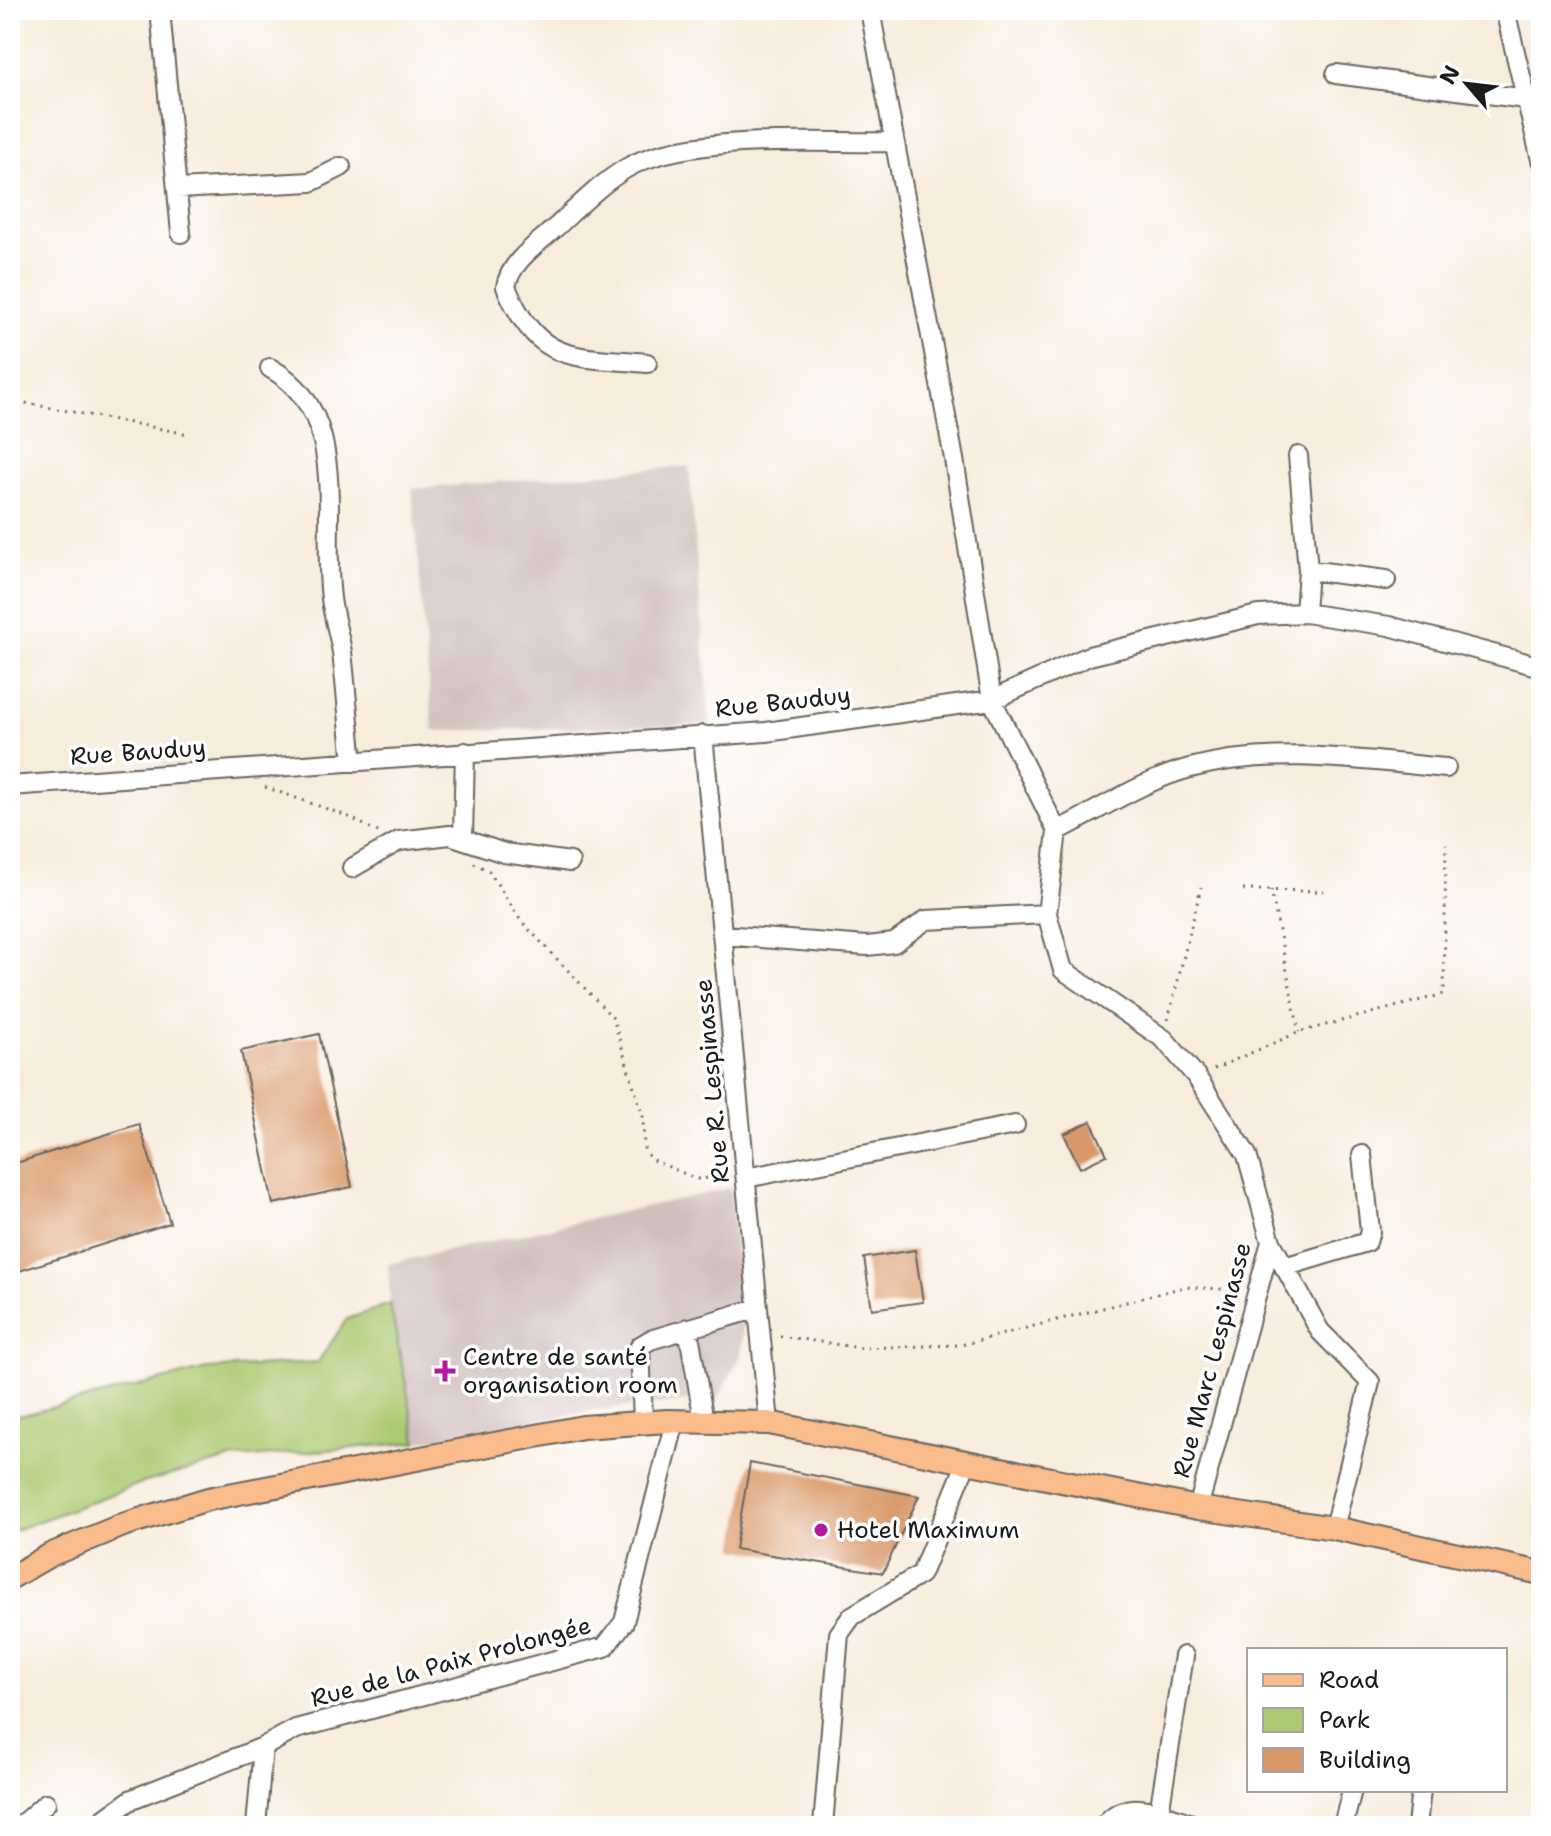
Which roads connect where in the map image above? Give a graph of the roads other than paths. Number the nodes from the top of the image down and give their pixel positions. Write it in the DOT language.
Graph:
graph roads {
  1 [pos="160,10"];
  2 [pos="870,10"];
  3 [pos="1505,10"];
  4 [pos="1336,74"];
  5 [pos="1526,99"];
  6 [pos="1537,123"];
  7 [pos="895,142"];
  8 [pos="1541,160"];
  9 [pos="341,167"];
  10 [pos="177,189"];
  11 [pos="181,233"];
  12 [pos="647,363"];
  13 [pos="270,368"];
  14 [pos="1298,456"];
  15 [pos="1308,570"];
  16 [pos="1386,580"];
  17 [pos="1305,613"];
  18 [pos="1541,667"];
  19 [pos="992,700"];
  20 [pos="703,735"];
  21 [pos="465,752"];
  22 [pos="353,762"];
  23 [pos="1446,768"];
  24 [pos="10,786"];
  25 [pos="1057,831"];
  26 [pos="463,837"];
  27 [pos="570,862"];
  28 [pos="352,868"];
  29 [pos="1047,914"];
  30 [pos="722,935"];
  31 [pos="1015,1125"];
  32 [pos="1362,1155"];
  33 [pos="746,1181"];
  34 [pos="1271,1242"];
  35 [pos="1284,1267"];
  36 [pos="758,1308"];
  37 [pos="688,1328"];
  38 [pos="675,1421"];
  39 [pos="704,1421"];
  40 [pos="643,1422"];
  41 [pos="769,1423"];
  42 [pos="966,1464"];
  43 [pos="1198,1508"];
  44 [pos="1334,1528"];
  45 [pos="1541,1573"];
  46 [pos="10,1578"];
  47 [pos="1184,1656"];
  48 [pos="263,1747"];
  49 [pos="1352,1792"];
  50 [pos="1421,1792"];
  51 [pos="46,1803"];
  52 [pos="1159,1813"];
  53 [pos="20,1826"];
  54 [pos="95,1826"];
  55 [pos="256,1826"];
  56 [pos="823,1826"];
  57 [pos="1104,1826"];
  58 [pos="1198,1826"];
  59 [pos="1343,1826"];
  60 [pos="1417,1826"];
  1 -- 10 [label="street"];
  2 -- 7 [label="street"];
  3 -- 5 [label="street"];
  4 -- 5 [label="street"];
  5 -- 6 [label="street"];
  6 -- 8 [label="street"];
  7 -- 12 [label="street"];
  7 -- 19 [label="street"];
  9 -- 10 [label="street"];
  10 -- 11 [label="street"];
  13 -- 22 [label="street"];
  14 -- 15 [label="street"];
  15 -- 16 [label="street"];
  15 -- 17 [label="street"];
  17 -- 18 [label="street, Rue Bauduy"];
  17 -- 19 [label="street, Rue Bauduy"];
  19 -- 20 [label="street, Rue Bauduy"];
  19 -- 25 [label="street"];
  20 -- 21 [label="street, Rue Bauduy"];
  20 -- 30 [label="street, Rue R. Lespinasse"];
  21 -- 22 [label="street, Rue Bauduy"];
  21 -- 26 [label="street"];
  22 -- 24 [label="street, Rue Bauduy"];
  23 -- 25 [label="street"];
  25 -- 29 [label="street, Rue Marc Lespinasse"];
  26 -- 27 [label="street"];
  26 -- 28 [label="street"];
  29 -- 30 [label="street"];
  29 -- 34 [label="street, Rue Marc Lespinasse"];
  30 -- 33 [label="street, Rue R. Lespinasse"];
  31 -- 33 [label="street"];
  32 -- 35 [label="street"];
  33 -- 36 [label="street, Rue R. Lespinasse"];
  34 -- 35 [label="street"];
  34 -- 43 [label="street, Rue Marc Lespinasse"];
  35 -- 44 [label="street"];
  36 -- 37 [label="street"];
  36 -- 41 [label="street, Rue R. Lespinasse"];
  37 -- 39 [label="street"];
  37 -- 40 [label="street"];
  38 -- 39 [label="main road"];
  38 -- 40 [label="main road"];
  38 -- 48 [label="street, Rue de la Paix Prolongée"];
  39 -- 41 [label="main road"];
  40 -- 46 [label="main road"];
  41 -- 42 [label="main road"];
  42 -- 43 [label="main road"];
  42 -- 56 [label="street"];
  43 -- 44 [label="main road"];
  44 -- 45 [label="main road"];
  47 -- 52 [label="street"];
  48 -- 54 [label="street, Rue de la Paix Prolongée"];
  48 -- 55 [label="street"];
  49 -- 59 [label="street"];
  50 -- 60 [label="street"];
  51 -- 53 [label="street"];
  52 -- 57 [label="street"];
  52 -- 58 [label="street"];
}
